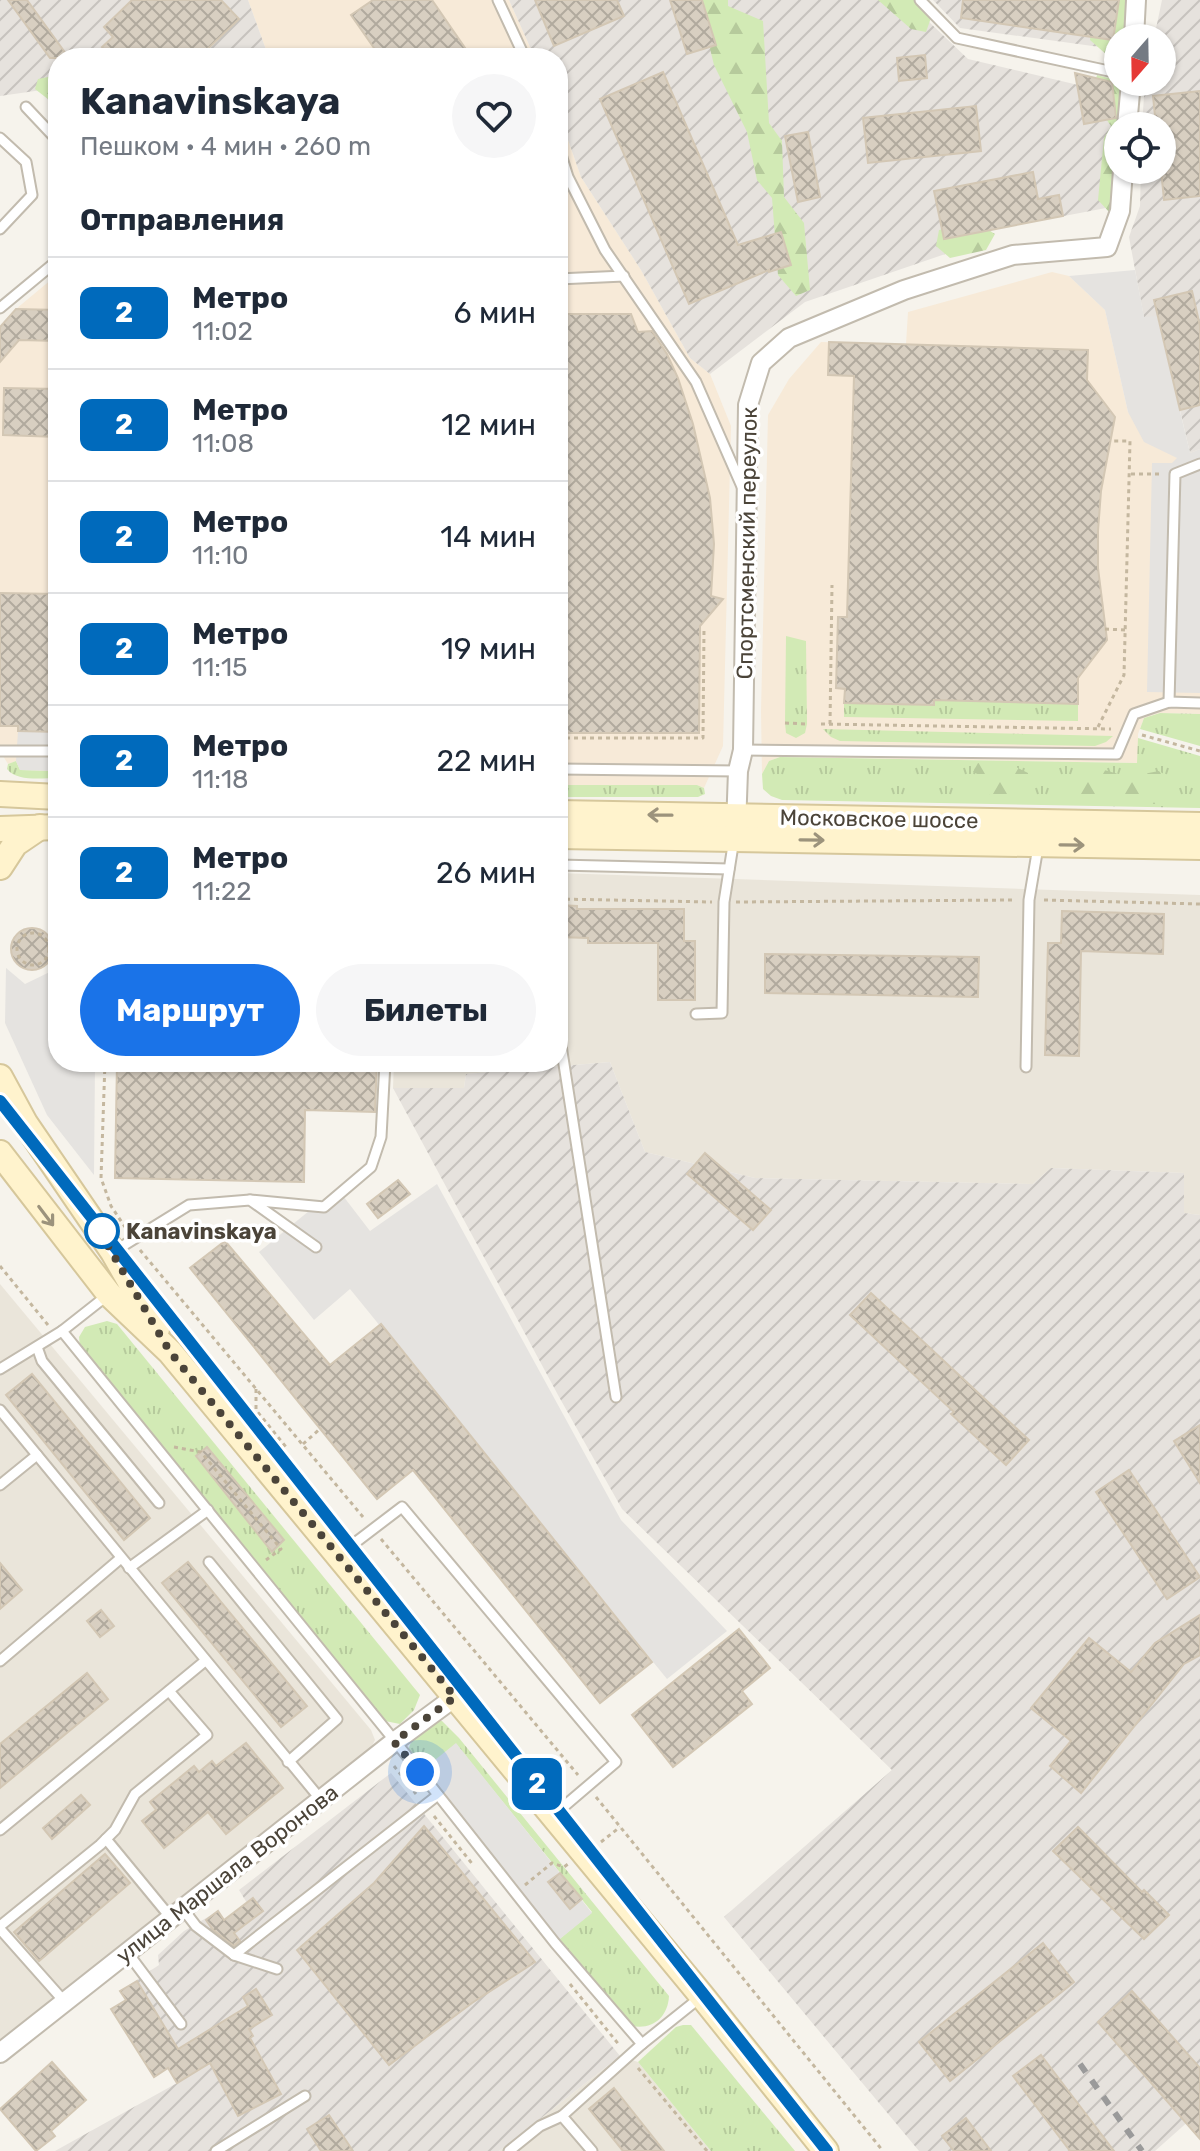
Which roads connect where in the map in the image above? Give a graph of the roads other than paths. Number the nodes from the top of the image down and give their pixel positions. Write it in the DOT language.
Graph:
graph roads {
  1 [pos="498,0"];
  2 [pos="920,0"];
  3 [pos="1136,0"];
  4 [pos="1135,24"];
  5 [pos="520,48"];
  6 [pos="1104,70"];
  7 [pos="26,107"];
  8 [pos="48,130"];
  9 [pos="0,138"];
  10 [pos="568,177"];
  11 [pos="1122,184"];
  12 [pos="0,229"];
  13 [pos="48,268"];
  14 [pos="624,276"];
  15 [pos="568,279"];
  16 [pos="0,308"];
  17 [pos="1200,464"];
  18 [pos="745,494"];
  19 [pos="1169,702"];
  20 [pos="1200,703"];
  21 [pos="743,750"];
  22 [pos="0,751"];
  23 [pos="48,751"];
  24 [pos="568,769"];
  25 [pos="738,771"];
  26 [pos="0,794"];
  27 [pos="48,796"];
  28 [pos="568,814"];
  29 [pos="1200,825"];
  30 [pos="48,827"];
  31 [pos="48,828"];
  32 [pos="736,828"];
  33 [pos="0,829"];
  34 [pos="568,836"];
  35 [pos="1039,844"];
  36 [pos="1200,847"];
  37 [pos="568,865"];
  38 [pos="0,867"];
  39 [pos="729,869"];
  40 [pos="696,1014"];
  41 [pos="1026,1067"];
  42 [pos="384,1072"];
  43 [pos="565,1072"];
  44 [pos="0,1077"];
  45 [pos="0,1153"];
  46 [pos="250,1200"];
  47 [pos="123,1245"];
  48 [pos="316,1247"];
  49 [pos="109,1294"];
  50 [pos="59,1333"];
  51 [pos="37,1347"];
  52 [pos="170,1352"];
  53 [pos="0,1369"];
  54 [pos="616,1397"];
  55 [pos="0,1410"];
  56 [pos="37,1455"];
  57 [pos="0,1485"];
  58 [pos="159,1503"];
  59 [pos="208,1510"];
  60 [pos="339,1555"];
  61 [pos="121,1558"];
  62 [pos="209,1562"];
  63 [pos="129,1568"];
  64 [pos="0,1661"];
  65 [pos="205,1661"];
  66 [pos="169,1691"];
  67 [pos="455,1697"];
  68 [pos="394,1742"];
  69 [pos="288,1762"];
  70 [pos="438,1795"];
  71 [pos="322,1801"];
  72 [pos="552,1816"];
  73 [pos="0,1830"];
  74 [pos="106,1839"];
  75 [pos="177,1913"];
  76 [pos="0,1927"];
  77 [pos="127,1952"];
  78 [pos="234,1955"];
  79 [pos="277,1969"];
  80 [pos="702,1996"];
  81 [pos="63,2000"];
  82 [pos="181,2024"];
  83 [pos="642,2044"];
  84 [pos="0,2053"];
  85 [pos="305,2096"];
  86 [pos="562,2116"];
  87 [pos="216,2151"];
  88 [pos="509,2151"];
  89 [pos="592,2151"];
  90 [pos="826,2151"];
  1 -- 5 [label="lane"];
  2 -- 6 [label="lane"];
  3 -- 4 [label="street"];
  7 -- 8 [label="lane"];
  9 -- 12 [label="lane"];
  10 -- 14 [label="lane"];
  11 -- 18 [label="street, Спортсменский переулок"];
  13 -- 16 [label="lane"];
  14 -- 15 [label="lane"];
  14 -- 18 [label="lane"];
  17 -- 19 [label="lane"];
  18 -- 21 [label="street, Спортсменский переулок"];
  19 -- 20 [label="lane"];
  19 -- 21 [label="lane"];
  21 -- 25 [label="street, Спортсменский переулок"];
  22 -- 23 [label="lane"];
  24 -- 25 [label="lane"];
  25 -- 32 [label="street, Спортсменский переулок"];
  26 -- 27 [label="main road"];
  32 -- 28 [label="main road, Московское шоссе, one-way"];
  29 -- 32 [label="main road, Московское шоссе"];
  30 -- 33 [label="main road"];
  31 -- 38 [label="main road"];
  32 -- 34 [label="main road, Московское шоссе"];
  32 -- 35 [label="main road, Московское шоссе, one-way"];
  32 -- 39 [label="lane"];
  35 -- 36 [label="main road, Московское шоссе, one-way"];
  35 -- 41 [label="lane"];
  37 -- 39 [label="lane"];
  39 -- 40 [label="lane"];
  42 -- 46 [label="lane"];
  43 -- 54 [label="lane"];
  44 -- 47 [label="main road"];
  45 -- 49 [label="main road, one-way"];
  46 -- 47 [label="lane"];
  46 -- 48 [label="lane"];
  47 -- 52 [label="main road"];
  49 -- 50 [label="lane"];
  49 -- 52 [label="main road"];
  50 -- 51 [label="lane"];
  50 -- 59 [label="lane"];
  51 -- 53 [label="lane"];
  51 -- 58 [label="lane"];
  52 -- 60 [label="main road"];
  55 -- 56 [label="lane"];
  56 -- 57 [label="lane"];
  56 -- 61 [label="lane"];
  59 -- 63 [label="lane"];
  59 -- 68 [label="lane"];
  60 -- 67 [label="main road"];
  60 -- 72 [label="lane"];
  61 -- 63 [label="lane"];
  61 -- 64 [label="lane"];
  62 -- 69 [label="lane"];
  63 -- 65 [label="lane"];
  65 -- 66 [label="lane"];
  65 -- 69 [label="lane"];
  66 -- 73 [label="lane"];
  66 -- 74 [label="lane"];
  67 -- 68 [label="street, улица Маршала Воронова"];
  67 -- 72 [label="main road"];
  68 -- 70 [label="lane"];
  68 -- 71 [label="street, улица Маршала Воронова"];
  69 -- 71 [label="lane"];
  70 -- 78 [label="lane"];
  70 -- 83 [label="lane"];
  71 -- 75 [label="street, улица Маршала Воронова"];
  72 -- 80 [label="main road"];
  74 -- 75 [label="lane"];
  74 -- 76 [label="lane"];
  75 -- 77 [label="street, улица Маршала Воронова"];
  75 -- 78 [label="lane"];
  76 -- 81 [label="lane"];
  77 -- 81 [label="street, улица Маршала Воронова"];
  77 -- 82 [label="lane"];
  78 -- 79 [label="lane"];
  80 -- 83 [label="lane"];
  80 -- 90 [label="main road"];
  81 -- 84 [label="street, улица Маршала Воронова"];
  83 -- 86 [label="lane"];
  85 -- 87 [label="lane"];
  86 -- 88 [label="lane"];
  86 -- 89 [label="lane"];
}
